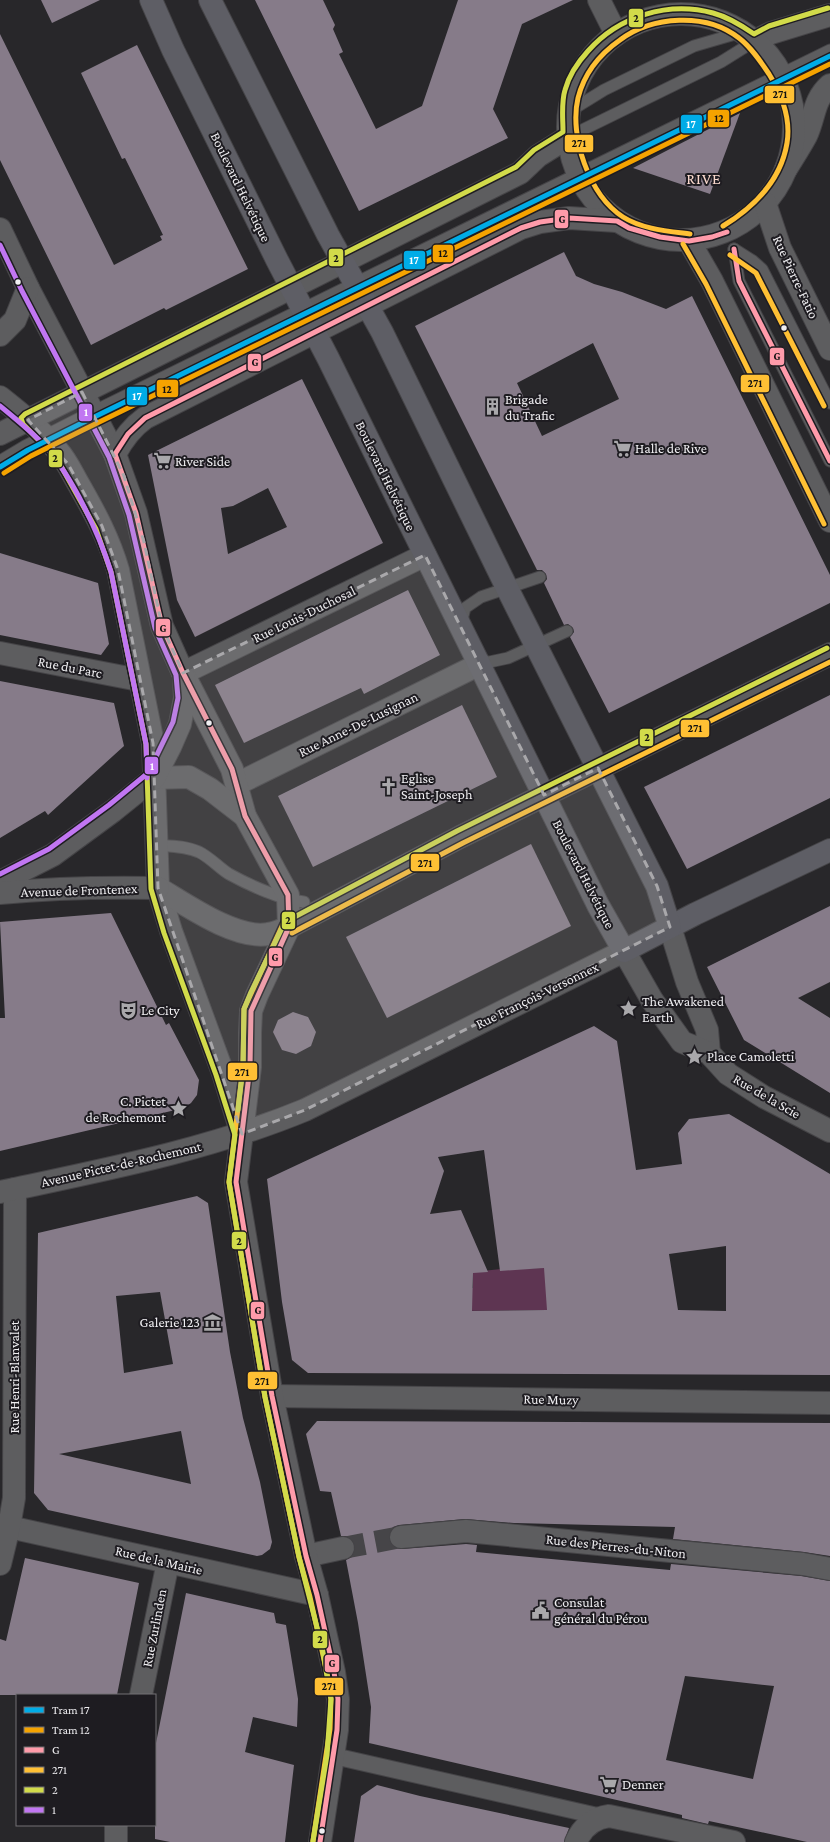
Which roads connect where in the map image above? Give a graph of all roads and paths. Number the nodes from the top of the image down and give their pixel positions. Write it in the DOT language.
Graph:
graph roads {
  1 [pos="151,0"];
  2 [pos="210,0"];
  3 [pos="599,0"];
  4 [pos="830,15"];
  5 [pos="616,34"];
  6 [pos="748,37"];
  7 [pos="830,50"];
  8 [pos="779,75"];
  9 [pos="830,85"];
  10 [pos="570,111"];
  11 [pos="570,136"];
  12 [pos="786,169"];
  13 [pos="581,172"];
  14 [pos="765,203"];
  15 [pos="617,221"];
  16 [pos="0,229"];
  17 [pos="689,241"];
  18 [pos="343,263"];
  19 [pos="355,284"];
  20 [pos="292,287"];
  21 [pos="28,288"];
  22 [pos="367,306"];
  23 [pos="303,309"];
  24 [pos="314,333"];
  25 [pos="0,335"];
  26 [pos="830,349"];
  27 [pos="82,392"];
  28 [pos="0,397"];
  29 [pos="830,403"];
  30 [pos="92,412"];
  31 [pos="28,420"];
  32 [pos="0,434"];
  33 [pos="45,436"];
  34 [pos="115,454"];
  35 [pos="0,461"];
  36 [pos="830,461"];
  37 [pos="830,521"];
  38 [pos="425,555"];
  39 [pos="540,577"];
  40 [pos="507,588"];
  41 [pos="461,627"];
  42 [pos="567,631"];
  43 [pos="537,645"];
  44 [pos="0,653"];
  45 [pos="830,654"];
  46 [pos="480,664"];
  47 [pos="183,673"];
  48 [pos="139,680"];
  49 [pos="598,768"];
  50 [pos="154,778"];
  51 [pos="237,784"];
  52 [pos="544,795"];
  53 [pos="245,816"];
  54 [pos="157,845"];
  55 [pos="830,850"];
  56 [pos="0,882"];
  57 [pos="158,888"];
  58 [pos="0,893"];
  59 [pos="294,898"];
  60 [pos="330,904"];
  61 [pos="670,927"];
  62 [pos="289,928"];
  63 [pos="624,951"];
  64 [pos="708,1053"];
  65 [pos="830,1131"];
  66 [pos="242,1134"];
  67 [pos="7,1191"];
  68 [pos="272,1396"];
  69 [pos="830,1403"];
  70 [pos="4,1526"];
  71 [pos="402,1537"];
  72 [pos="343,1548"];
  73 [pos="306,1556"];
  74 [pos="168,1562"];
  75 [pos="0,1564"];
  76 [pos="830,1569"];
  77 [pos="317,1595"];
  78 [pos="141,1694"];
  79 [pos="334,1756"];
  80 [pos="602,1817"];
  81 [pos="116,1826"];
  82 [pos="116,1842"];
  83 [pos="320,1842"];
  84 [pos="576,1842"];
  85 [pos="734,1842"];
  1 -- 20 [label="main road, Boulevard Helvétique"];
  2 -- 18 [label="main road"];
  3 -- 5 [label="street"];
  4 -- 6 [label="street"];
  5 -- 6 [label="street"];
  5 -- 10 [label="street"];
  6 -- 8 [label="street"];
  6 -- 10 [label="lane"];
  6 -- 11 [label="lane"];
  7 -- 8 [label="lane"];
  8 -- 12 [label="street"];
  8 -- 13 [label="lane"];
  9 -- 12 [label="street"];
  10 -- 11 [label="street"];
  11 -- 13 [label="street"];
  11 -- 18 [label="street"];
  12 -- 14 [label="street"];
  13 -- 15 [label="street"];
  13 -- 19 [label="lane"];
  14 -- 17 [label="street"];
  14 -- 26 [label="street, Rue Pierre-Fatio"];
  15 -- 17 [label="street"];
  15 -- 22 [label="street"];
  16 -- 21 [label="street"];
  17 -- 37 [label="street"];
  18 -- 19 [label="main road"];
  18 -- 20 [label="street"];
  19 -- 22 [label="main road"];
  19 -- 23 [label="lane"];
  20 -- 23 [label="main road, Boulevard Helvétique"];
  20 -- 27 [label="street"];
  21 -- 25 [label="street"];
  21 -- 27 [label="street"];
  22 -- 24 [label="street"];
  22 -- 40 [label="main road"];
  23 -- 24 [label="main road, Boulevard Helvétique"];
  23 -- 30 [label="lane"];
  24 -- 34 [label="street"];
  24 -- 38 [label="main road, Boulevard Helvétique"];
  27 -- 30 [label="street"];
  27 -- 31 [label="street"];
  28 -- 31 [label="street"];
  29 -- 36 [label="lane"];
  30 -- 33 [label="lane"];
  30 -- 34 [label="street"];
  31 -- 32 [label="street"];
  31 -- 33 [label="street"];
  33 -- 35 [label="lane"];
  33 -- 48 [label="street"];
  34 -- 47 [label="street"];
  38 -- 41 [label="main road, Boulevard Helvétique"];
  38 -- 47 [label="street, Rue Louis-Duchosal"];
  39 -- 40 [label="lane"];
  40 -- 41 [label="lane"];
  40 -- 43 [label="main road"];
  41 -- 46 [label="main road, Boulevard Helvétique"];
  42 -- 43 [label="lane"];
  43 -- 46 [label="lane"];
  43 -- 49 [label="main road"];
  44 -- 48 [label="street, Rue du Parc"];
  45 -- 49 [label="street"];
  46 -- 51 [label="street, Rue Anne-De-Lusignan"];
  46 -- 52 [label="main road, Boulevard Helvétique"];
  47 -- 50 [label="street"];
  47 -- 51 [label="street"];
  48 -- 50 [label="street"];
  49 -- 52 [label="street"];
  49 -- 61 [label="main road"];
  50 -- 53 [label="street"];
  50 -- 54 [label="street"];
  50 -- 56 [label="street, Avenue de Frontenex"];
  51 -- 53 [label="street"];
  52 -- 60 [label="street"];
  52 -- 63 [label="main road, Boulevard Helvétique"];
  53 -- 59 [label="street"];
  54 -- 57 [label="street"];
  54 -- 59 [label="lane"];
  55 -- 61 [label="main road, Rue François-Versonnex"];
  57 -- 58 [label="street, Avenue de Frontenex"];
  57 -- 62 [label="street"];
  57 -- 66 [label="street"];
  59 -- 60 [label="street"];
  59 -- 62 [label="street"];
  60 -- 62 [label="street"];
  61 -- 63 [label="main road, Rue François-Versonnex"];
  61 -- 64 [label="street"];
  62 -- 66 [label="street"];
  63 -- 64 [label="street"];
  63 -- 66 [label="street, Rue François-Versonnex"];
  64 -- 65 [label="street, Rue de la Scie"];
  66 -- 67 [label="street, Avenue Pictet-de-Rochemont"];
  66 -- 68 [label="street"];
  67 -- 70 [label="street, Rue Henri-Blanvalet"];
  68 -- 69 [label="street, Rue Muzy"];
  68 -- 73 [label="street"];
  70 -- 74 [label="street, Rue de la Mairie"];
  70 -- 75 [label="street, Rue Henri-Blanvalet"];
  71 -- 76 [label="street, Rue des Pierres-du-Niton"];
  72 -- 73 [label="street"];
  73 -- 77 [label="street"];
  74 -- 77 [label="street, Rue de la Mairie"];
  74 -- 78 [label="street, Rue Zurlinden"];
  77 -- 79 [label="street"];
  79 -- 80 [label="street"];
  79 -- 83 [label="street"];
  80 -- 84 [label="street"];
  80 -- 85 [label="street"];
  81 -- 82 [label="street"];
}
